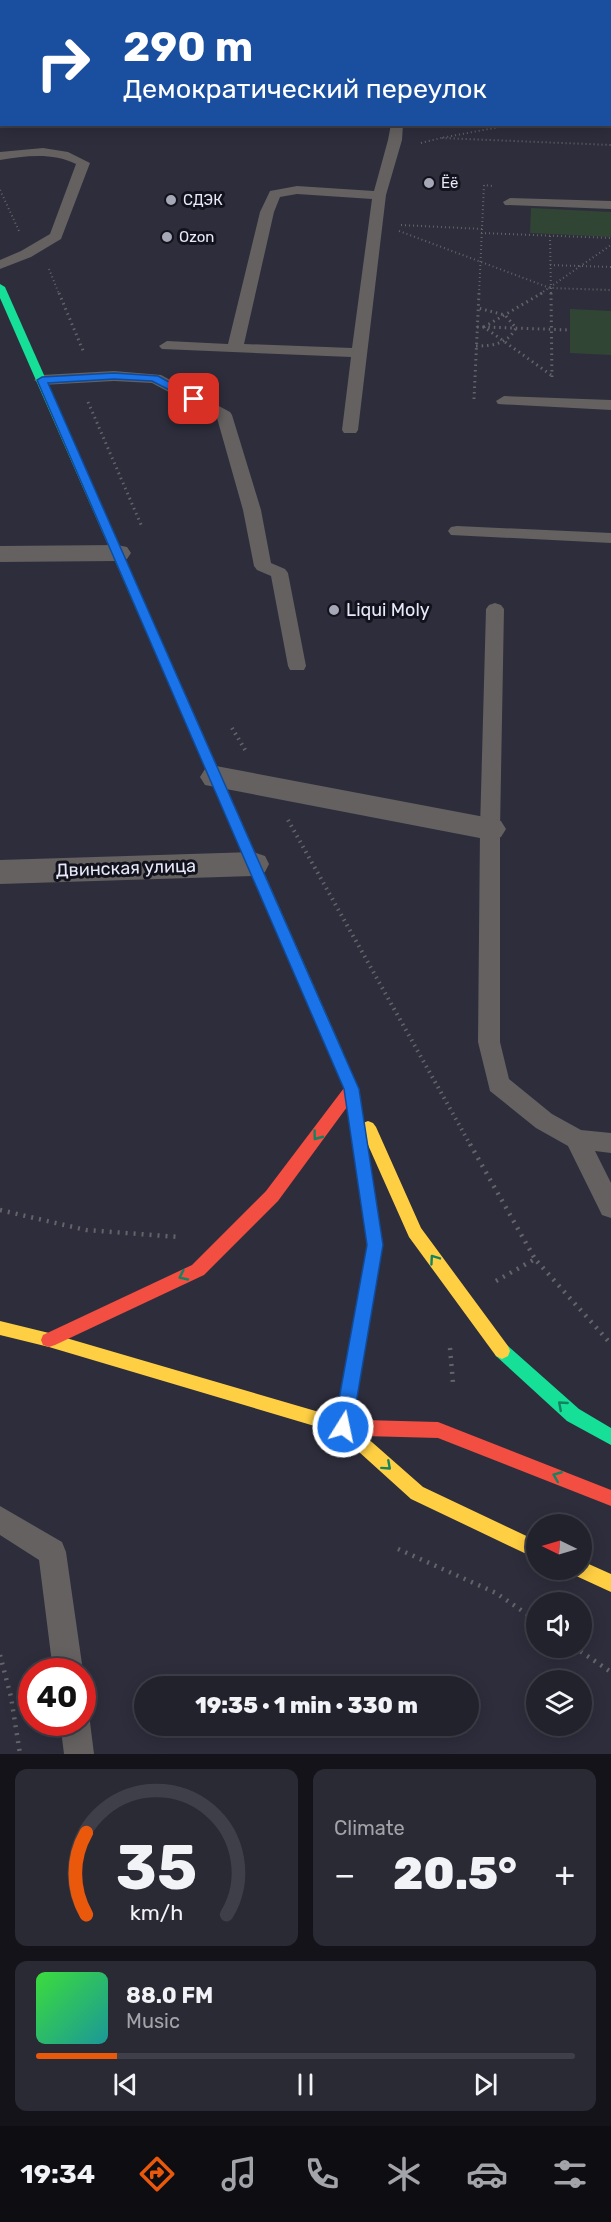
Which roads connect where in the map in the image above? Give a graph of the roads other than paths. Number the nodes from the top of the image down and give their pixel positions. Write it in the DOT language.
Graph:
graph roads {
  1 [pos="397,126"];
  2 [pos="0,156"];
  3 [pos="379,195"];
  4 [pos="510,202"];
  5 [pos="611,205"];
  6 [pos="0,265"];
  7 [pos="0,287"];
  8 [pos="167,346"];
  9 [pos="235,348"];
  10 [pos="360,352"];
  11 [pos="42,380"];
  12 [pos="504,401"];
  13 [pos="611,405"];
  14 [pos="350,430"];
  15 [pos="457,531"];
  16 [pos="611,538"];
  17 [pos="117,553"];
  18 [pos="0,554"];
  19 [pos="495,609"];
  20 [pos="297,666"];
  21 [pos="216,777"];
  22 [pos="490,829"];
  23 [pos="253,864"];
  24 [pos="0,872"];
  25 [pos="352,1089"];
  26 [pos="577,1139"];
  27 [pos="611,1143"];
  28 [pos="611,1208"];
  29 [pos="0,1328"];
  30 [pos="49,1340"];
  31 [pos="343,1427"];
  32 [pos="611,1437"];
  33 [pos="611,1498"];
  34 [pos="0,1519"];
  35 [pos="526,1545"];
  36 [pos="592,1574"];
  37 [pos="611,1583"];
  38 [pos="66,1658"];
  39 [pos="77,1736"];
  40 [pos="79,1754"];
  1 -- 3 [label="lane"];
  2 -- 6 [label="lane"];
  3 -- 9 [label="lane"];
  3 -- 10 [label="lane"];
  4 -- 5 [label="lane"];
  7 -- 11 [label="street"];
  8 -- 9 [label="lane"];
  9 -- 10 [label="lane"];
  10 -- 14 [label="lane"];
  11 -- 17 [label="street"];
  11 -- 20 [label="lane"];
  12 -- 13 [label="lane"];
  15 -- 16 [label="lane"];
  17 -- 18 [label="street"];
  17 -- 21 [label="street"];
  19 -- 22 [label="lane"];
  21 -- 22 [label="street"];
  21 -- 23 [label="street"];
  22 -- 26 [label="lane"];
  23 -- 24 [label="street, Двинская улица"];
  23 -- 25 [label="street"];
  25 -- 30 [label="street, one-way"];
  25 -- 31 [label="street"];
  32 -- 25 [label="street, one-way"];
  26 -- 27 [label="lane"];
  26 -- 28 [label="lane"];
  29 -- 30 [label="street"];
  30 -- 31 [label="street"];
  33 -- 31 [label="street, one-way"];
  31 -- 35 [label="street, one-way"];
  34 -- 38 [label="lane"];
  36 -- 37 [label="street"];
  39 -- 40 [label="lane"];
}
